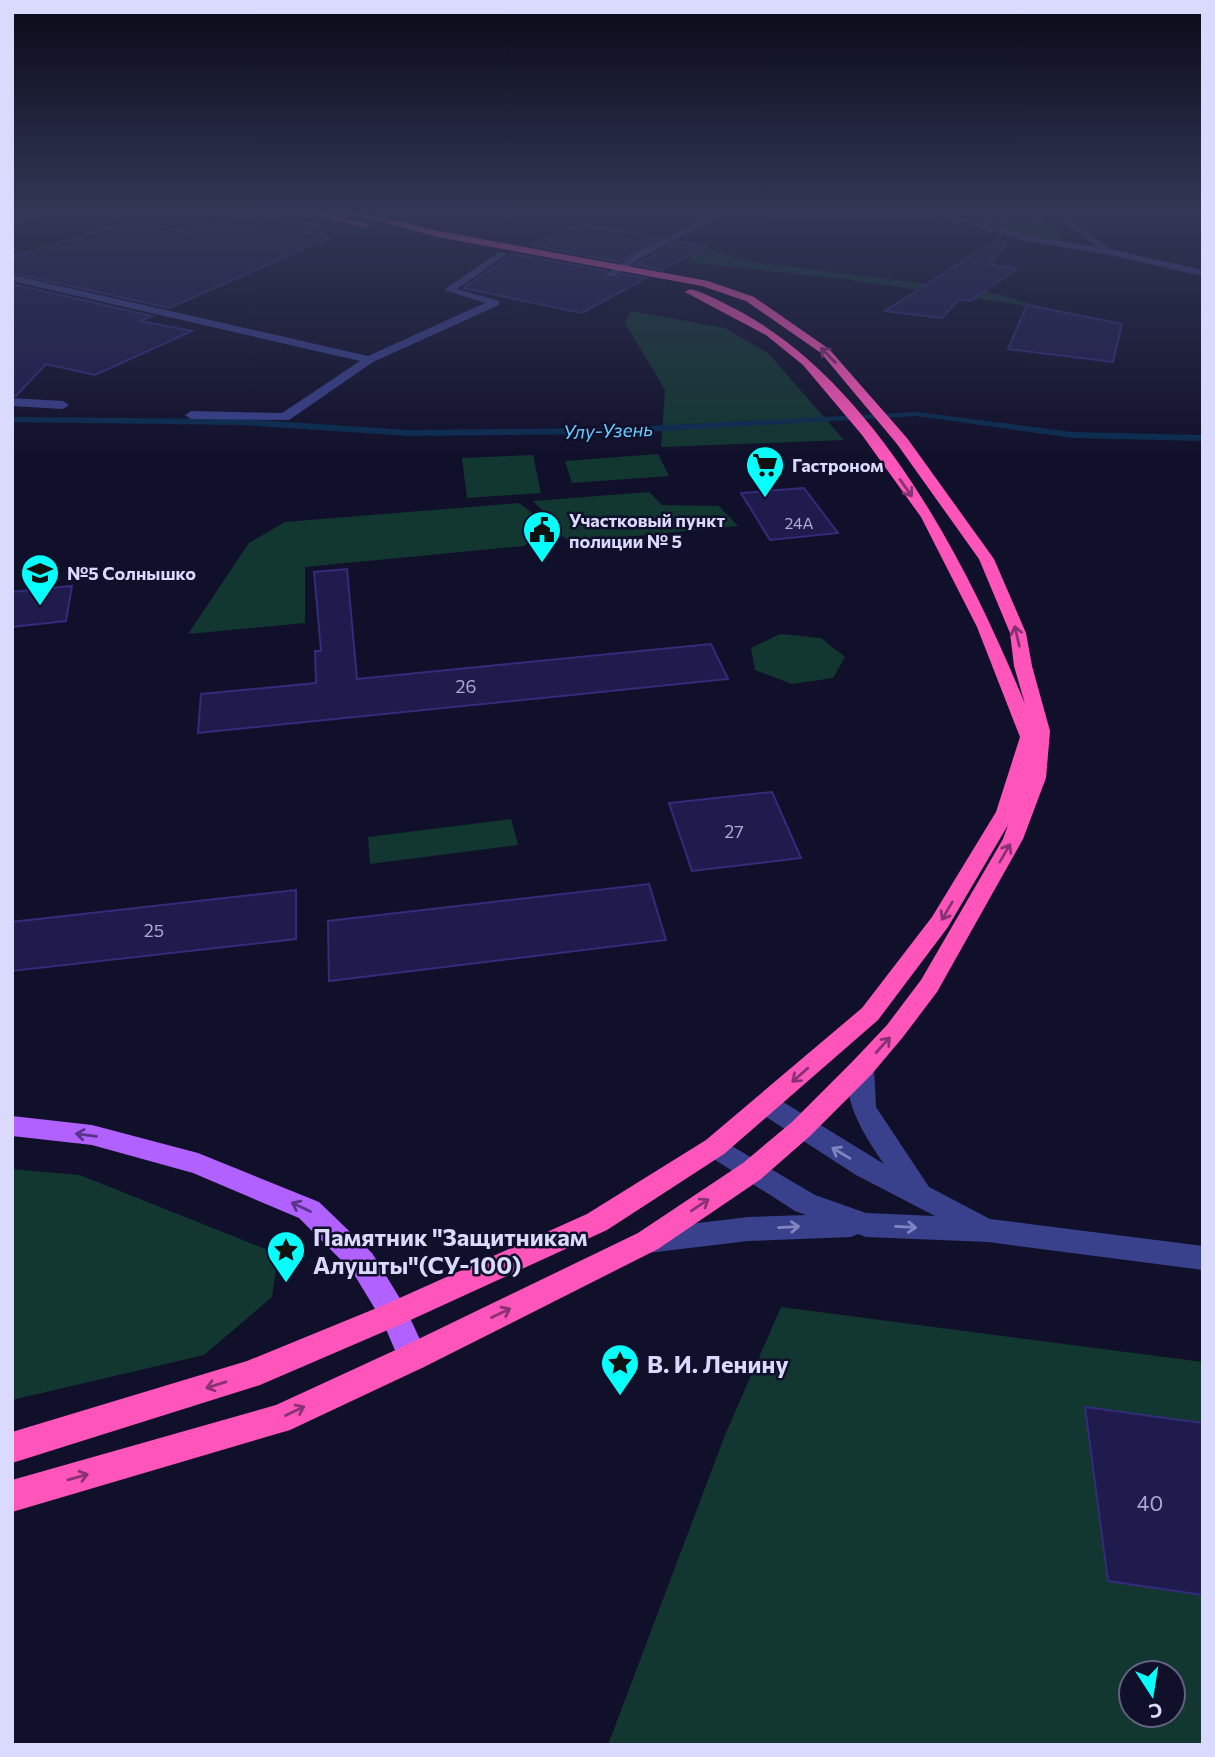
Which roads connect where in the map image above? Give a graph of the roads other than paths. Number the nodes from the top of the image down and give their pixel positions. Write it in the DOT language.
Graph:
graph roads {
  1 [pos="86,295"];
  2 [pos="467,295"];
  3 [pos="701,295"];
  4 [pos="738,295"];
  5 [pos="369,360"];
  6 [pos="12,402"];
  7 [pos="63,405"];
  8 [pos="191,415"];
  9 [pos="877,423"];
  10 [pos="862,1068"];
  11 [pos="766,1104"];
  12 [pos="12,1126"];
  13 [pos="801,1129"];
  14 [pos="715,1147"];
  15 [pos="752,1171"];
  16 [pos="919,1194"];
  17 [pos="866,1225"];
  18 [pos="988,1230"];
  19 [pos="648,1241"];
  20 [pos="1203,1258"];
  21 [pos="394,1314"];
  22 [pos="413,1357"];
  23 [pos="12,1448"];
  24 [pos="12,1496"];
  1 -- 5 [label="street"];
  2 -- 5 [label="street"];
  3 -- 9 [label="highway"];
  9 -- 4 [label="highway, one-way"];
  5 -- 8 [label="street"];
  6 -- 7 [label="street"];
  10 -- 9 [label="highway, one-way"];
  9 -- 11 [label="highway, one-way"];
  10 -- 13 [label="highway"];
  10 -- 16 [label="street"];
  11 -- 13 [label="street"];
  11 -- 14 [label="highway"];
  21 -- 12 [label="main road, one-way"];
  13 -- 15 [label="highway"];
  16 -- 13 [label="street, one-way"];
  14 -- 15 [label="street"];
  14 -- 21 [label="highway"];
  15 -- 17 [label="street"];
  19 -- 15 [label="highway, one-way"];
  16 -- 18 [label="street"];
  17 -- 18 [label="street, one-way"];
  19 -- 17 [label="street, one-way"];
  18 -- 20 [label="street"];
  22 -- 19 [label="highway, one-way"];
  21 -- 22 [label="main road"];
  21 -- 23 [label="highway, one-way"];
  24 -- 22 [label="highway, one-way"];
}
